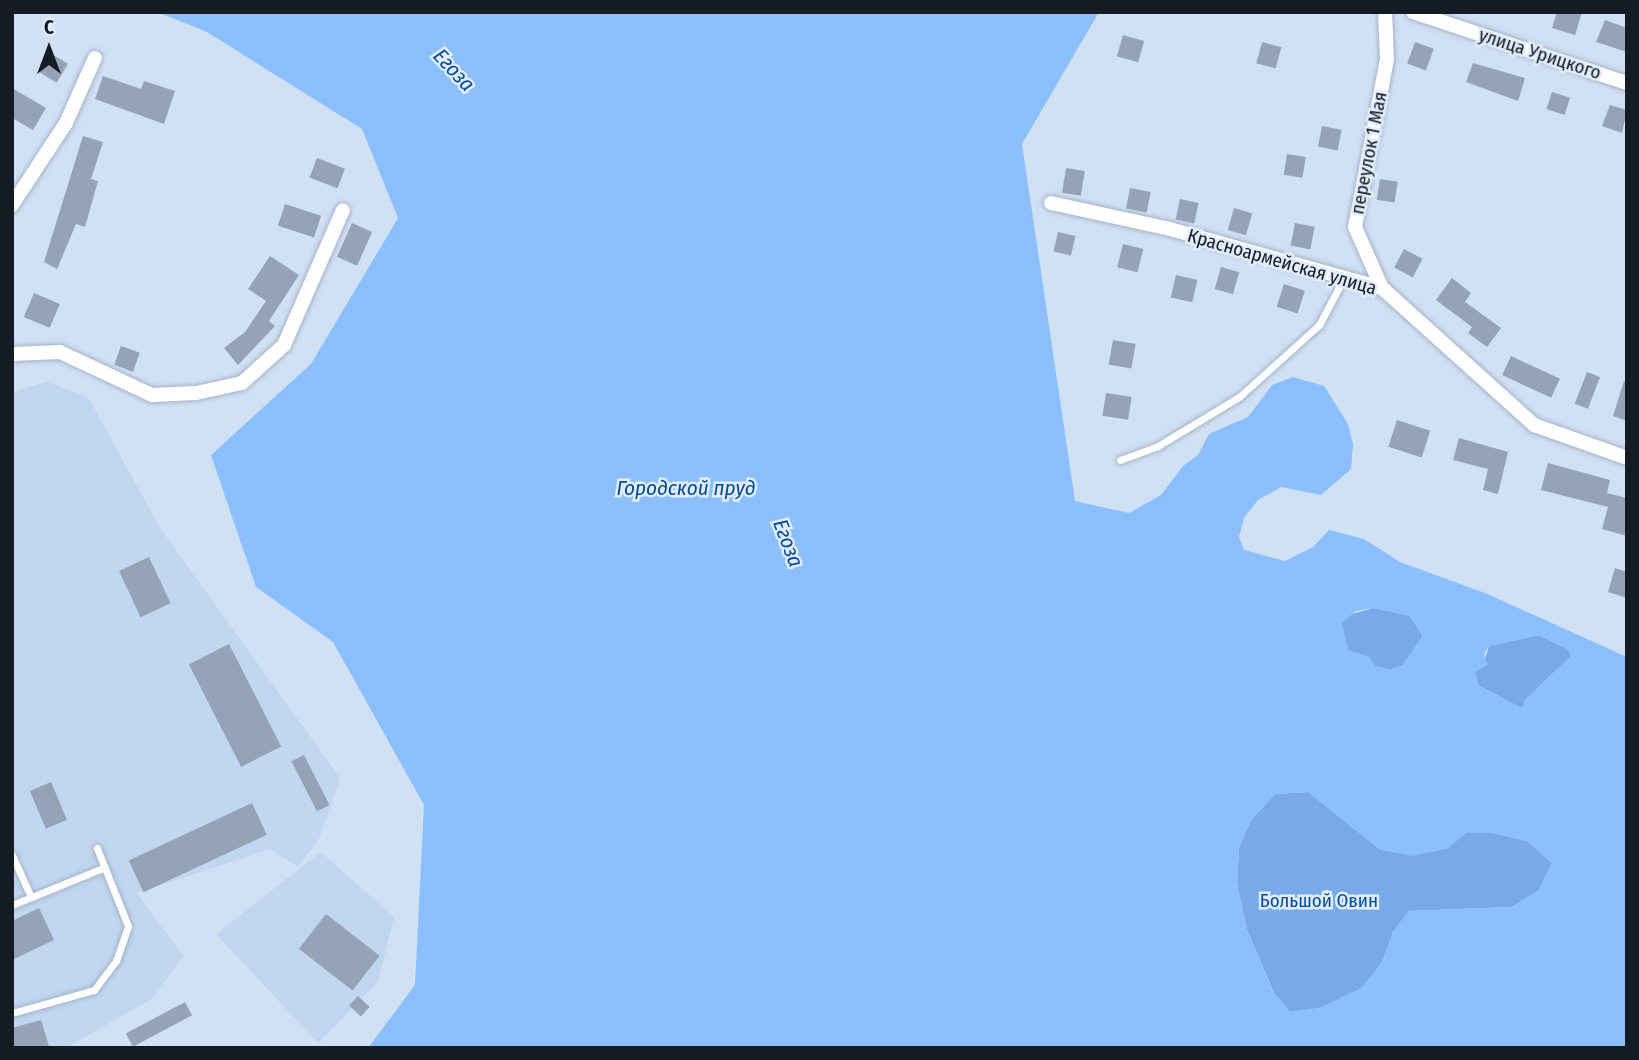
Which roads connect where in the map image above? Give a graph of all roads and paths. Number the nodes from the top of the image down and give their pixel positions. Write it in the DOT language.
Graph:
graph roads {
  1 [pos="1385,12"];
  2 [pos="1413,12"];
  3 [pos="95,58"];
  4 [pos="1627,83"];
  5 [pos="1051,203"];
  6 [pos="12,205"];
  7 [pos="343,210"];
  8 [pos="1344,278"];
  9 [pos="1381,288"];
  10 [pos="12,354"];
  11 [pos="1627,458"];
  12 [pos="1120,460"];
  13 [pos="97,848"];
  14 [pos="12,855"];
  15 [pos="104,867"];
  16 [pos="31,897"];
  17 [pos="12,905"];
  18 [pos="12,1013"];
  1 -- 9 [label="street, переулок 1 Мая"];
  2 -- 4 [label="street, улица Урицкого"];
  3 -- 6 [label="street"];
  5 -- 8 [label="street, Красноармейская улица"];
  7 -- 10 [label="street"];
  8 -- 9 [label="street, Красноармейская улица"];
  8 -- 12 [label="lane"];
  9 -- 11 [label="street, Красноармейская улица"];
  13 -- 15 [label="lane"];
  14 -- 16 [label="lane"];
  15 -- 16 [label="lane"];
  15 -- 18 [label="lane"];
  16 -- 17 [label="lane"];
}
